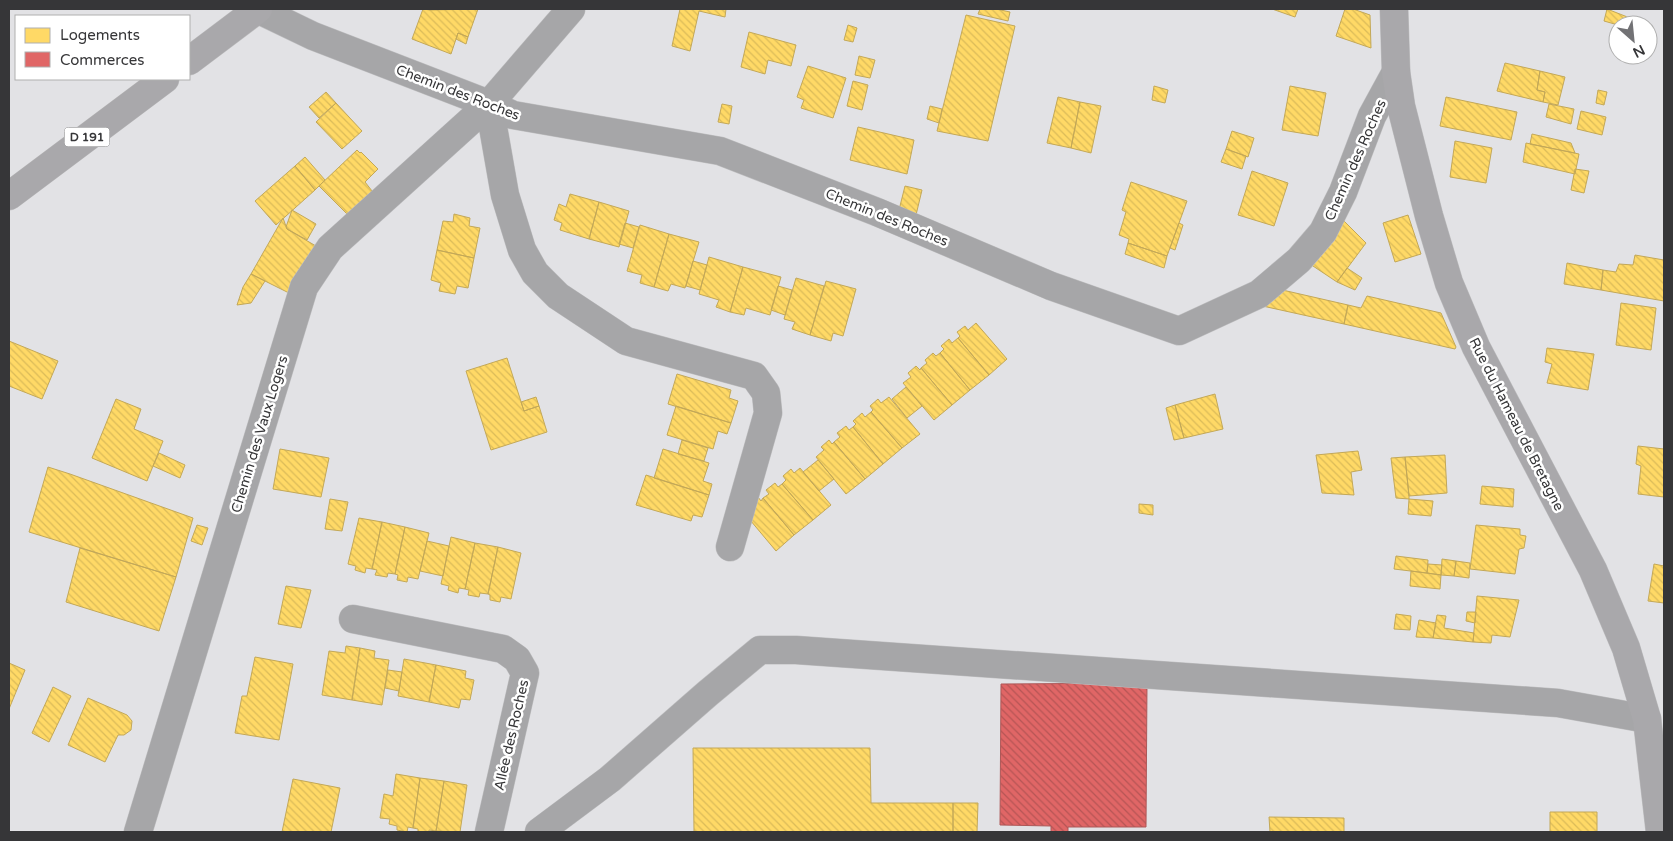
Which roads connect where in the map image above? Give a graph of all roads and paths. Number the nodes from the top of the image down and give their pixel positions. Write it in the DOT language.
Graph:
graph roads {
  1 [pos="247,9"];
  2 [pos="257,9"];
  3 [pos="571,9"];
  4 [pos="1394,9"];
  5 [pos="190,60"];
  6 [pos="1396,72"];
  7 [pos="164,80"];
  8 [pos="490,104"];
  9 [pos="9,196"];
  10 [pos="730,548"];
  11 [pos="354,618"];
  12 [pos="1647,719"];
  13 [pos="138,832"];
  14 [pos="489,832"];
  15 [pos="539,832"];
  16 [pos="1660,832"];
  1 -- 2 [label="street"];
  2 -- 5 [label="main road"];
  2 -- 8 [label="street, Chemin des Roches"];
  3 -- 8 [label="street, Chemin des Vaux Logers"];
  4 -- 6 [label="main road, Rue du Hameau de Bretagne"];
  6 -- 8 [label="street, Chemin des Roches"];
  6 -- 12 [label="main road, Rue du Hameau de Bretagne"];
  7 -- 9 [label="main road, D 191"];
  8 -- 10 [label="street"];
  8 -- 13 [label="street, Chemin des Vaux Logers"];
  11 -- 14 [label="street, Allée des Roches"];
  12 -- 15 [label="street"];
  12 -- 16 [label="main road, Rue du Hameau de Bretagne"];
}
